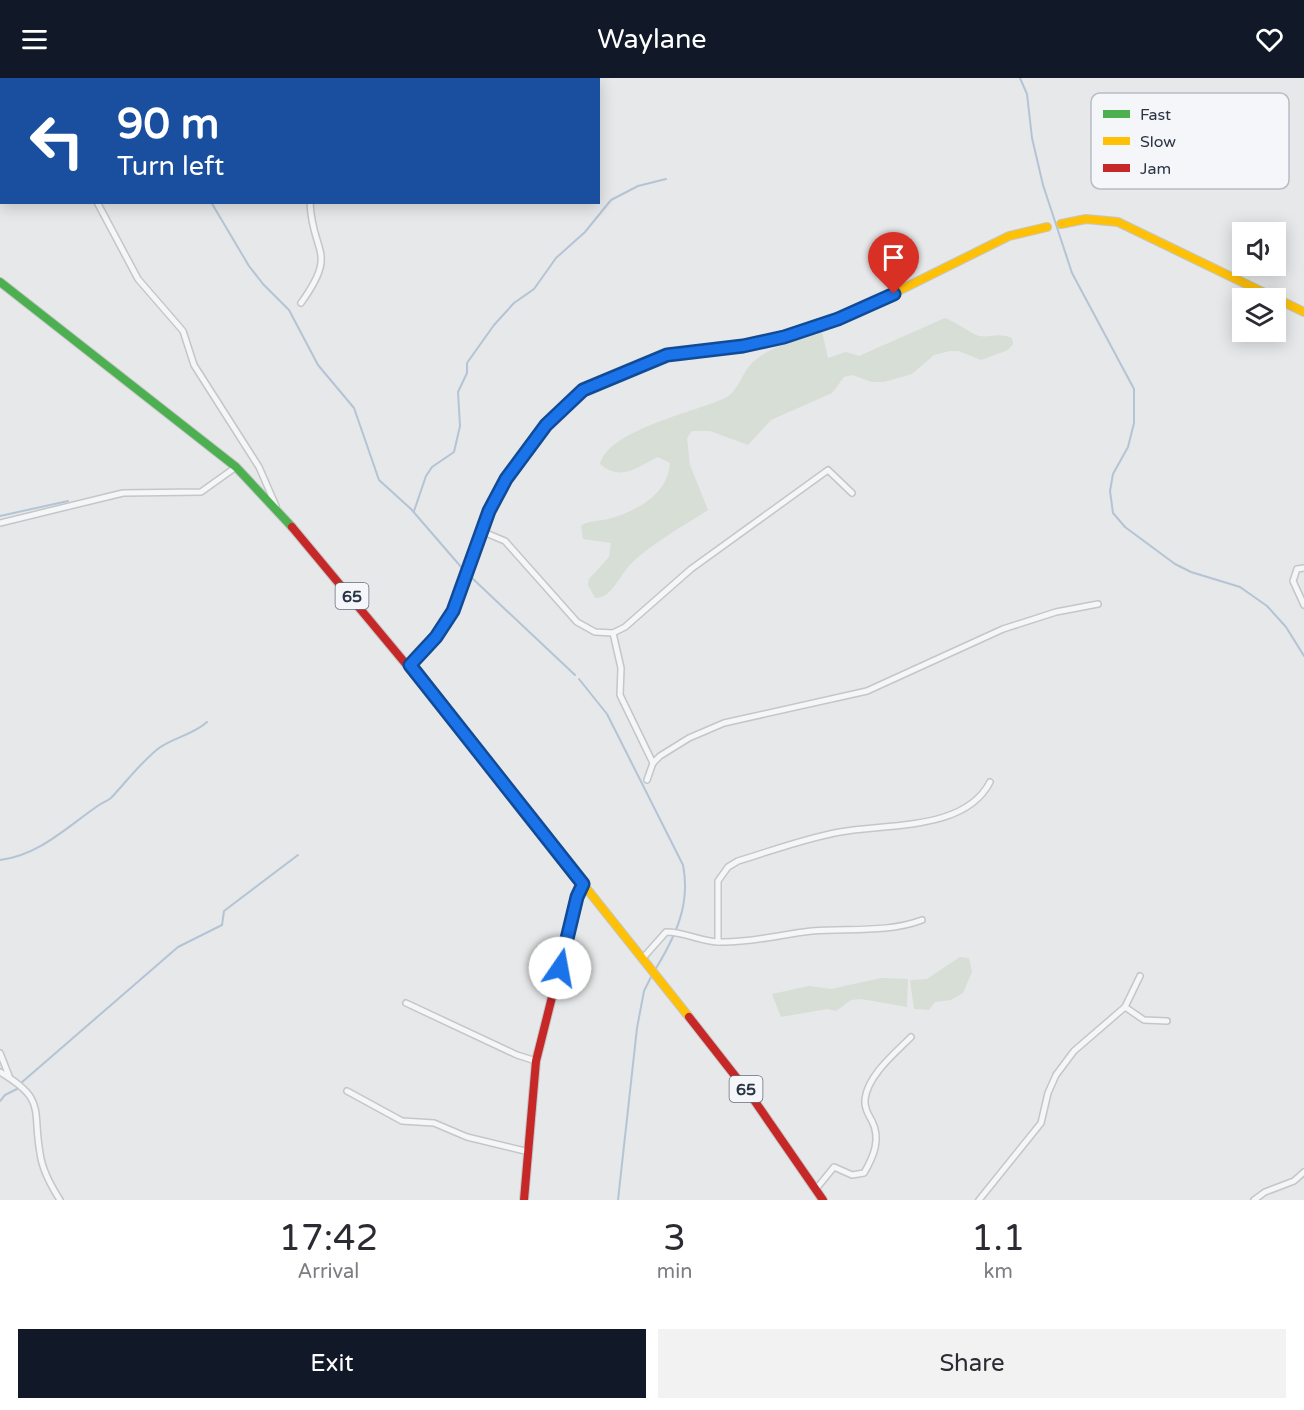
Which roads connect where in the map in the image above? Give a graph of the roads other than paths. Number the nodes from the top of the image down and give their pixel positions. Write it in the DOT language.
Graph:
graph roads {
  1 [pos="98,204"];
  2 [pos="310,204"];
  3 [pos="1061,224"];
  4 [pos="1047,227"];
  5 [pos="0,282"];
  6 [pos="301,303"];
  7 [pos="1304,312"];
  8 [pos="236,467"];
  9 [pos="852,493"];
  10 [pos="276,507"];
  11 [pos="0,523"];
  12 [pos="482,531"];
  13 [pos="1304,568"];
  14 [pos="1098,604"];
  15 [pos="1304,605"];
  16 [pos="613,633"];
  17 [pos="410,665"];
  18 [pos="653,763"];
  19 [pos="647,780"];
  20 [pos="990,782"];
  21 [pos="583,884"];
  22 [pos="922,920"];
  23 [pos="718,942"];
  24 [pos="645,963"];
  25 [pos="1140,976"];
  26 [pos="406,1003"];
  27 [pos="1125,1007"];
  28 [pos="1167,1021"];
  29 [pos="911,1037"];
  30 [pos="0,1053"];
  31 [pos="536,1061"];
  32 [pos="0,1072"];
  33 [pos="10,1078"];
  34 [pos="347,1092"];
  35 [pos="528,1152"];
  36 [pos="1304,1172"];
  37 [pos="816,1189"];
  38 [pos="60,1200"];
  39 [pos="524,1200"];
  40 [pos="823,1200"];
  41 [pos="980,1200"];
  42 [pos="1254,1200"];
  1 -- 10 [label="street"];
  2 -- 6 [label="street"];
  3 -- 7 [label="main road"];
  4 -- 12 [label="main road"];
  5 -- 8 [label="main road, 65"];
  8 -- 10 [label="main road, 65"];
  8 -- 11 [label="street"];
  9 -- 16 [label="street"];
  10 -- 17 [label="main road, 65"];
  12 -- 16 [label="street"];
  12 -- 17 [label="main road"];
  13 -- 15 [label="street"];
  14 -- 18 [label="street"];
  16 -- 18 [label="street"];
  17 -- 21 [label="main road, 65"];
  18 -- 19 [label="street"];
  20 -- 23 [label="street"];
  21 -- 24 [label="main road, 65"];
  21 -- 31 [label="main road"];
  22 -- 23 [label="street"];
  23 -- 24 [label="street"];
  24 -- 37 [label="main road, 65"];
  25 -- 27 [label="street"];
  26 -- 31 [label="street"];
  27 -- 28 [label="street"];
  27 -- 41 [label="street"];
  29 -- 37 [label="street"];
  30 -- 33 [label="street"];
  31 -- 35 [label="main road"];
  32 -- 33 [label="street"];
  33 -- 38 [label="street"];
  34 -- 35 [label="street"];
  35 -- 39 [label="main road"];
  36 -- 42 [label="street"];
  37 -- 40 [label="main road, 65"];
}
